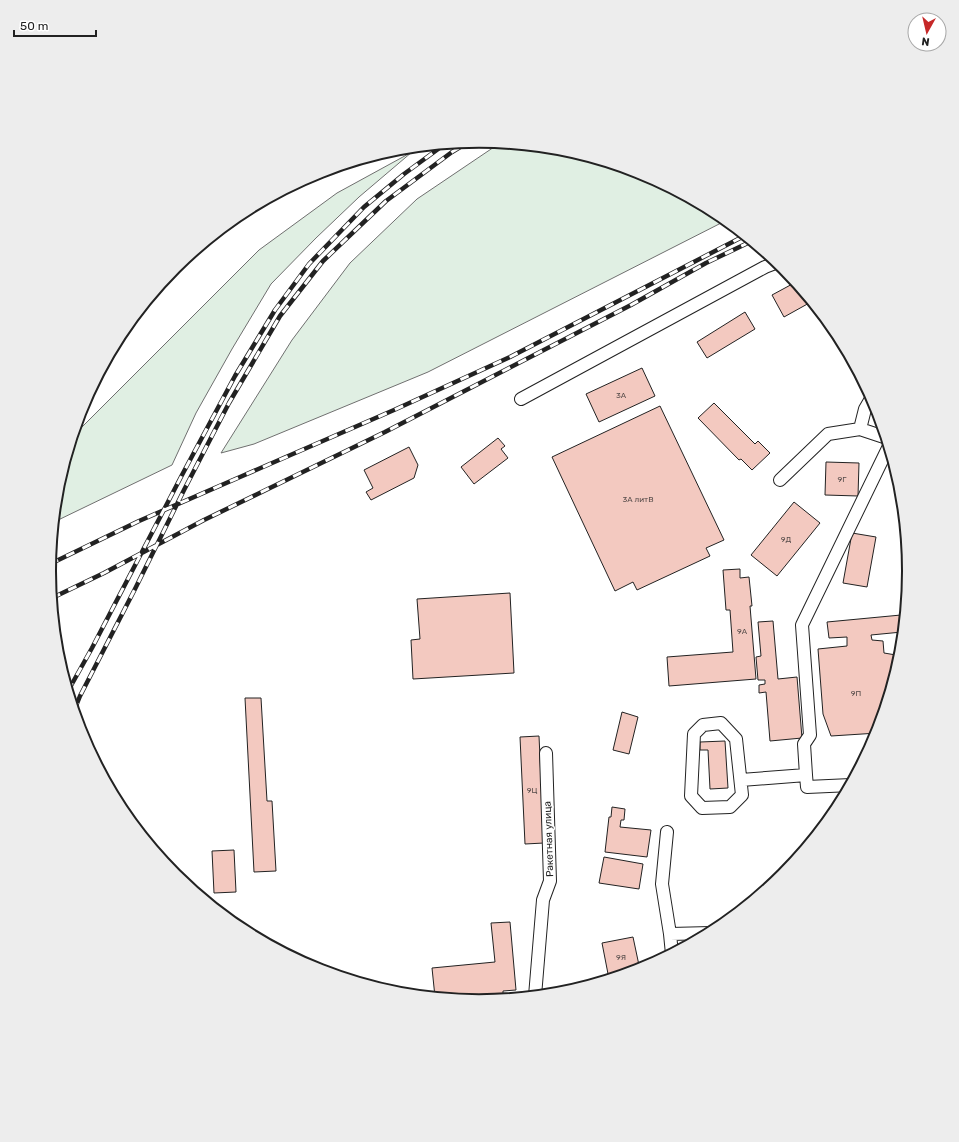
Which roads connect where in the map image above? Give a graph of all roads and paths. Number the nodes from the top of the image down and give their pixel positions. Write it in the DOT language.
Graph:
graph roads {
  1 [pos="771,265"];
  2 [pos="522,399"];
  3 [pos="868,403"];
  4 [pos="860,429"];
  5 [pos="882,438"];
  6 [pos="886,452"];
  7 [pos="780,480"];
  8 [pos="546,753"];
  9 [pos="806,775"];
  10 [pos="741,780"];
  11 [pos="845,785"];
  12 [pos="666,832"];
  13 [pos="699,933"];
  14 [pos="670,934"];
  15 [pos="671,949"];
  16 [pos="535,991"];
  1 -- 2 [label="lane"];
  3 -- 4 [label="lane"];
  4 -- 5 [label="lane"];
  4 -- 7 [label="lane"];
  6 -- 9 [label="lane"];
  8 -- 16 [label="lane, Ракетная улица"];
  9 -- 10 [label="lane"];
  9 -- 11 [label="lane"];
  10 -- 10 [label="lane"];
  12 -- 14 [label="lane"];
  13 -- 14 [label="lane"];
  14 -- 15 [label="lane"];
}
